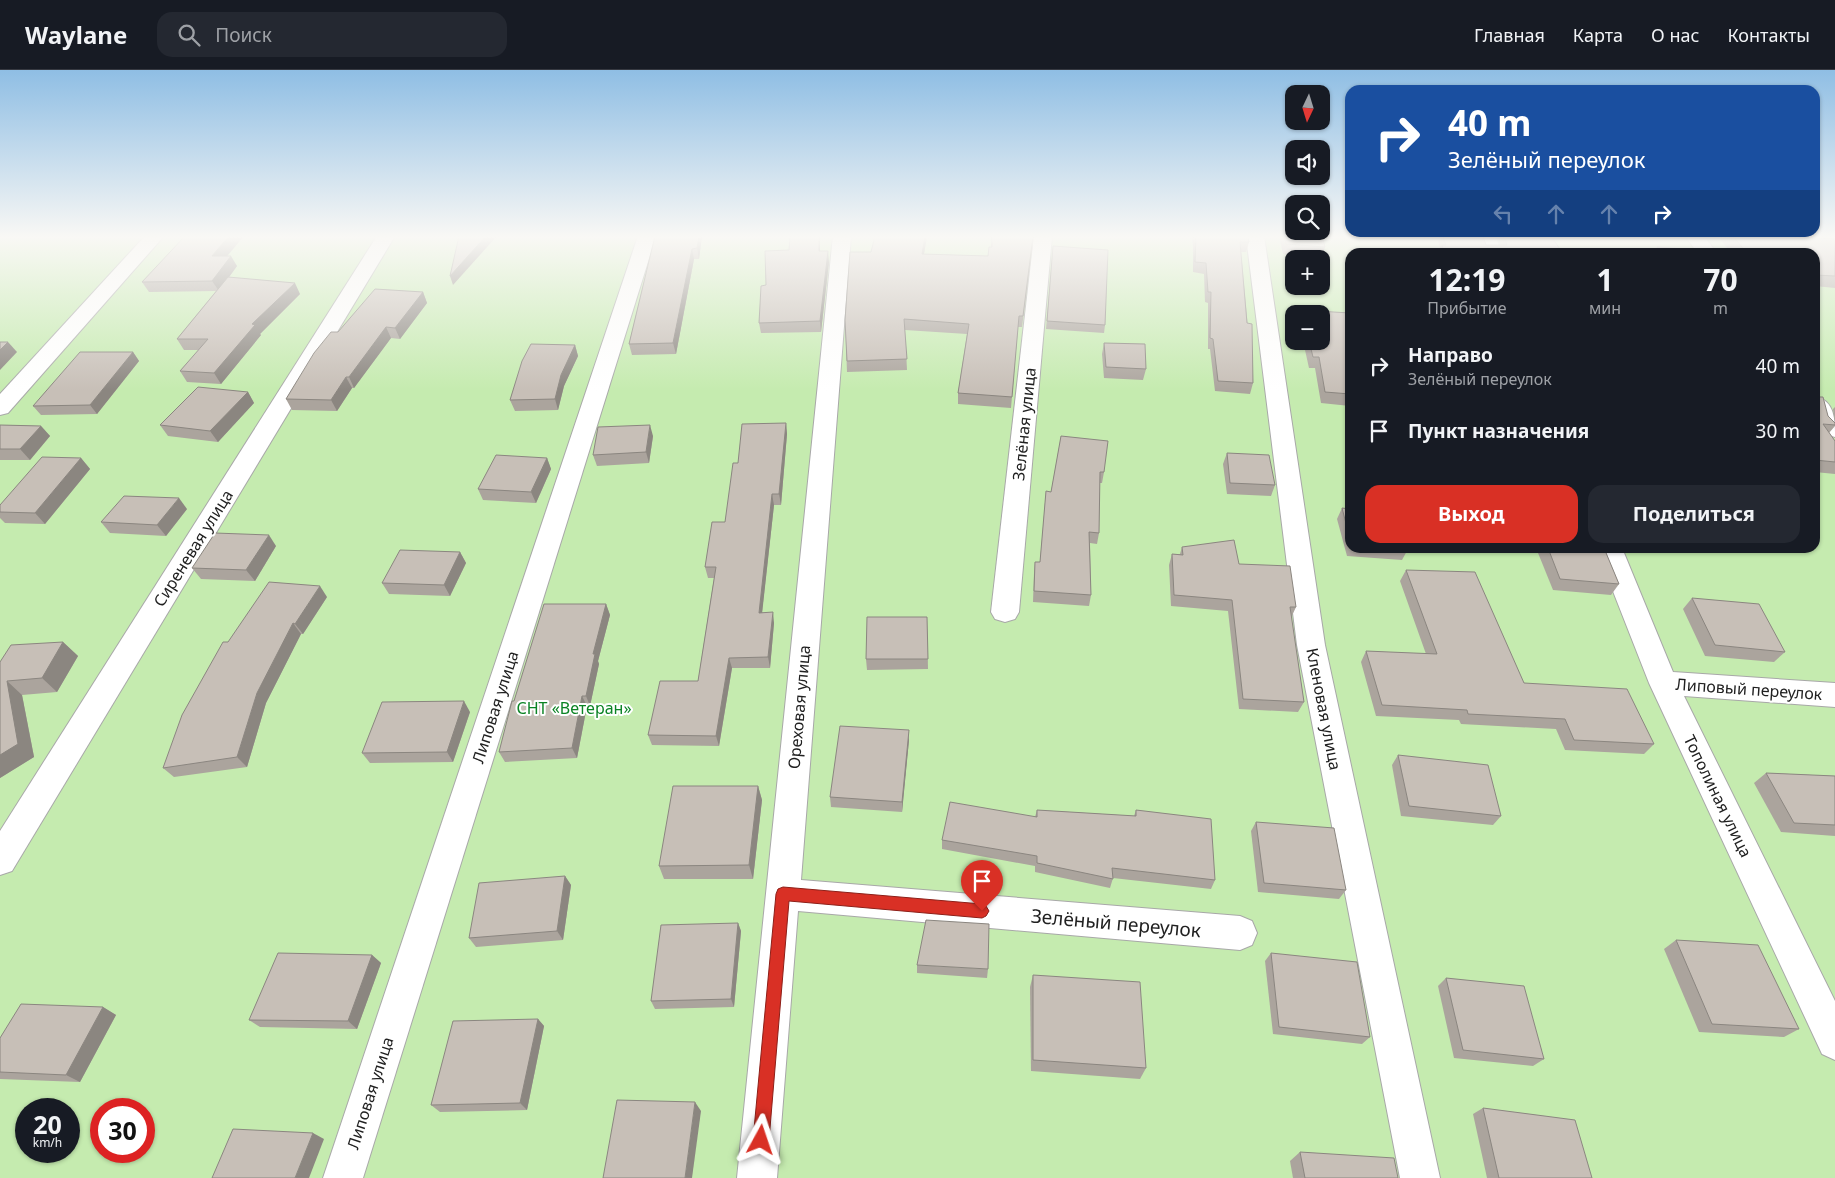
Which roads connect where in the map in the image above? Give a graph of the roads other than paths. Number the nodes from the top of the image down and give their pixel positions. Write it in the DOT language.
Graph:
graph roads {
  1 [pos="108,288"];
  2 [pos="354,288"];
  3 [pos="629,288"];
  4 [pos="837,288"];
  5 [pos="1037,288"];
  6 [pos="1262,288"];
  7 [pos="0,408"];
  8 [pos="1820,410"];
  9 [pos="1835,430"];
  10 [pos="1611,553"];
  11 [pos="1005,612"];
  12 [pos="1663,683"];
  13 [pos="1835,695"];
  14 [pos="0,860"];
  15 [pos="783,894"];
  16 [pos="1240,933"];
  17 [pos="1835,1041"];
  18 [pos="343,1178"];
  19 [pos="757,1178"];
  20 [pos="1420,1178"];
  1 -- 7 [label="street"];
  2 -- 14 [label="street, Сиреневая улица"];
  3 -- 18 [label="street, Липовая улица"];
  4 -- 15 [label="street, Ореховая улица"];
  5 -- 11 [label="street, Зелёная улица"];
  6 -- 20 [label="street, Кленовая улица"];
  8 -- 9 [label="street"];
  10 -- 12 [label="street, Тополиная улица"];
  12 -- 13 [label="street, Липовый переулок"];
  12 -- 17 [label="street, Тополиная улица"];
  15 -- 16 [label="street, Зелёный переулок"];
  15 -- 19 [label="street, Ореховая улица"];
}
